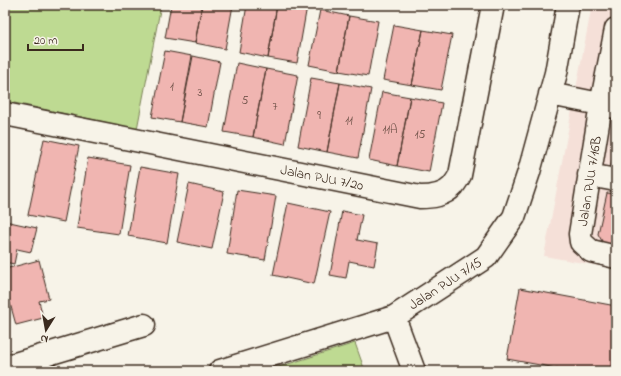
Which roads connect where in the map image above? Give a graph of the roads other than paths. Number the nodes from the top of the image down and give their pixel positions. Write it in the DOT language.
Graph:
graph roads {
  1 [pos="568,5"];
  2 [pos="490,6"];
  3 [pos="616,29"];
  4 [pos="550,94"];
  5 [pos="609,106"];
  6 [pos="5,114"];
  7 [pos="590,175"];
  8 [pos="616,180"];
  9 [pos="616,257"];
  10 [pos="394,317"];
  11 [pos="144,325"];
  12 [pos="5,367"];
  13 [pos="220,371"];
  14 [pos="414,371"];
  1 -- 4 [label="street, Jalan PJU 7/15"];
  2 -- 6 [label="street, Jalan PJU 7/20"];
  3 -- 5 [label="street, Jalan PJU 7/16B"];
  4 -- 5 [label="street"];
  4 -- 10 [label="street, Jalan PJU 7/15"];
  5 -- 7 [label="street, Jalan PJU 7/16B"];
  7 -- 8 [label="street"];
  7 -- 9 [label="street, Jalan PJU 7/16B"];
  10 -- 13 [label="street, Jalan PJU 7/15"];
  10 -- 14 [label="street"];
  11 -- 12 [label="street"];
}
